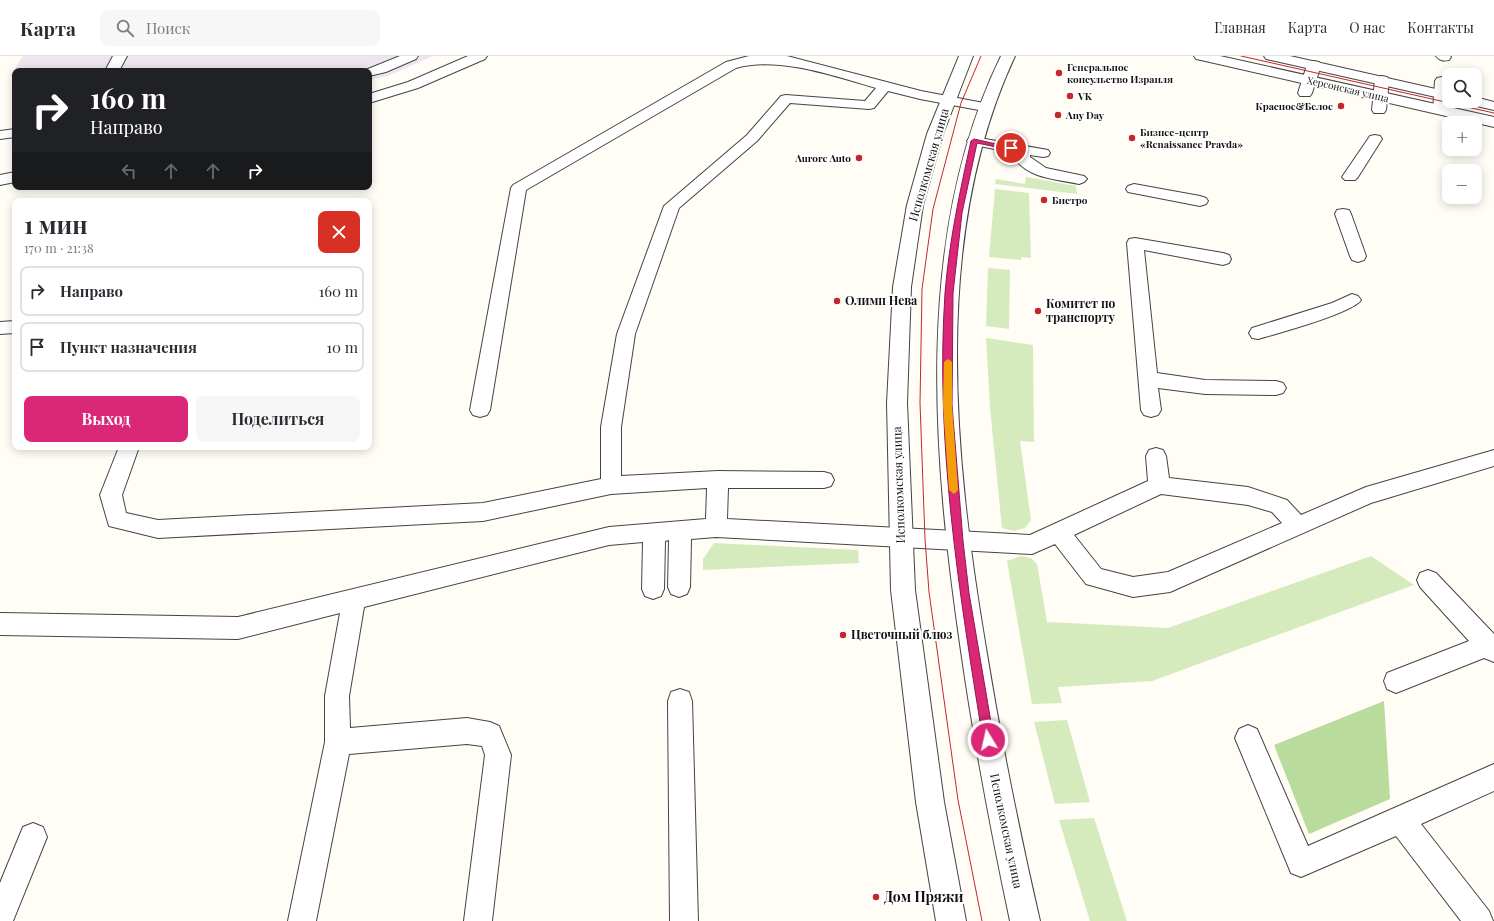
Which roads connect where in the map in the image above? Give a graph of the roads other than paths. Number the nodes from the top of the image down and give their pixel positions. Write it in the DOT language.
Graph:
graph roads {
  1 [pos="120,56"];
  2 [pos="411,56"];
  3 [pos="480,56"];
  4 [pos="966,56"];
  5 [pos="1008,56"];
  6 [pos="1201,56"];
  7 [pos="1271,56"];
  8 [pos="714,57"];
  9 [pos="1310,62"];
  10 [pos="731,65"];
  11 [pos="114,68"];
  12 [pos="372,71"];
  13 [pos="1382,80"];
  14 [pos="1306,84"];
  15 [pos="885,86"];
  16 [pos="1442,90"];
  17 [pos="372,99"];
  18 [pos="947,100"];
  19 [pos="1442,100"];
  20 [pos="1379,103"];
  21 [pos="1482,103"];
  22 [pos="1494,106"];
  23 [pos="984,107"];
  24 [pos="1440,110"];
  25 [pos="1494,122"];
  26 [pos="12,133"];
  27 [pos="0,135"];
  28 [pos="1375,139"];
  29 [pos="974,141"];
  30 [pos="1023,150"];
  31 [pos="1043,153"];
  32 [pos="1350,177"];
  33 [pos="12,178"];
  34 [pos="1079,179"];
  35 [pos="0,180"];
  36 [pos="1134,189"];
  37 [pos="1200,201"];
  38 [pos="1343,214"];
  39 [pos="1358,256"];
  40 [pos="1223,259"];
  41 [pos="1352,300"];
  42 [pos="12,327"];
  43 [pos="0,328"];
  44 [pos="1258,333"];
  45 [pos="1148,379"];
  46 [pos="1276,388"];
  47 [pos="480,410"];
  48 [pos="1151,410"];
  49 [pos="128,450"];
  50 [pos="1156,456"];
  51 [pos="1494,458"];
  52 [pos="718,479"];
  53 [pos="824,480"];
  54 [pos="1159,484"];
  55 [pos="611,485"];
  56 [pos="1298,526"];
  57 [pos="716,528"];
  58 [pos="680,530"];
  59 [pos="654,532"];
  60 [pos="1058,532"];
  61 [pos="901,538"];
  62 [pos="958,541"];
  63 [pos="1428,580"];
  64 [pos="679,587"];
  65 [pos="653,589"];
  66 [pos="354,599"];
  67 [pos="0,624"];
  68 [pos="1491,648"];
  69 [pos="1396,681"];
  70 [pos="680,701"];
  71 [pos="1248,738"];
  72 [pos="338,742"];
  73 [pos="1494,777"];
  74 [pos="1401,820"];
  75 [pos="33,836"];
  76 [pos="0,918"];
  77 [pos="302,921"];
  78 [pos="478,921"];
  79 [pos="684,921"];
  80 [pos="951,921"];
  81 [pos="1025,921"];
  82 [pos="1479,921"];
  1 -- 11 [label="lane"];
  2 -- 12 [label="lane"];
  3 -- 17 [label="street"];
  4 -- 18 [label="street, Исполкомская улица"];
  5 -- 23 [label="street, Исполкомская улица"];
  6 -- 14 [label="street, Херсонская улица"];
  7 -- 9 [label="street, Херсонская улица"];
  8 -- 10 [label="lane"];
  9 -- 13 [label="street, Херсонская улица"];
  9 -- 14 [label="lane"];
  10 -- 15 [label="lane"];
  10 -- 47 [label="lane"];
  13 -- 16 [label="street, Херсонская улица"];
  13 -- 20 [label="lane"];
  14 -- 20 [label="street, Херсонская улица"];
  15 -- 18 [label="lane"];
  15 -- 55 [label="lane"];
  18 -- 23 [label="lane"];
  18 -- 61 [label="street, Исполкомская улица"];
  19 -- 24 [label="lane"];
  20 -- 24 [label="street, Херсонская улица"];
  21 -- 22 [label="street"];
  23 -- 29 [label="street, Исполкомская улица"];
  24 -- 25 [label="street, Херсонская улица"];
  26 -- 27 [label="lane"];
  28 -- 32 [label="lane"];
  29 -- 30 [label="lane"];
  29 -- 62 [label="street, Исполкомская улица"];
  30 -- 31 [label="lane"];
  30 -- 34 [label="lane"];
  33 -- 35 [label="street"];
  36 -- 37 [label="lane"];
  38 -- 39 [label="lane"];
  40 -- 45 [label="lane"];
  41 -- 44 [label="lane"];
  42 -- 43 [label="lane"];
  45 -- 46 [label="lane"];
  45 -- 48 [label="lane"];
  49 -- 55 [label="lane"];
  50 -- 54 [label="lane"];
  51 -- 56 [label="lane"];
  52 -- 53 [label="lane"];
  52 -- 55 [label="lane"];
  52 -- 57 [label="lane"];
  54 -- 56 [label="lane"];
  54 -- 60 [label="lane"];
  56 -- 60 [label="lane"];
  57 -- 58 [label="lane"];
  57 -- 61 [label="lane"];
  58 -- 59 [label="lane"];
  58 -- 64 [label="lane"];
  59 -- 65 [label="lane"];
  59 -- 66 [label="lane"];
  60 -- 62 [label="lane"];
  61 -- 62 [label="lane"];
  61 -- 80 [label="street, Исполкомская улица"];
  62 -- 81 [label="street, Исполкомская улица"];
  63 -- 68 [label="lane"];
  66 -- 67 [label="lane"];
  66 -- 72 [label="lane"];
  68 -- 69 [label="lane"];
  70 -- 79 [label="lane"];
  71 -- 74 [label="lane"];
  72 -- 77 [label="lane"];
  72 -- 78 [label="lane"];
  73 -- 74 [label="lane"];
  74 -- 82 [label="lane"];
  75 -- 76 [label="lane"];
}
